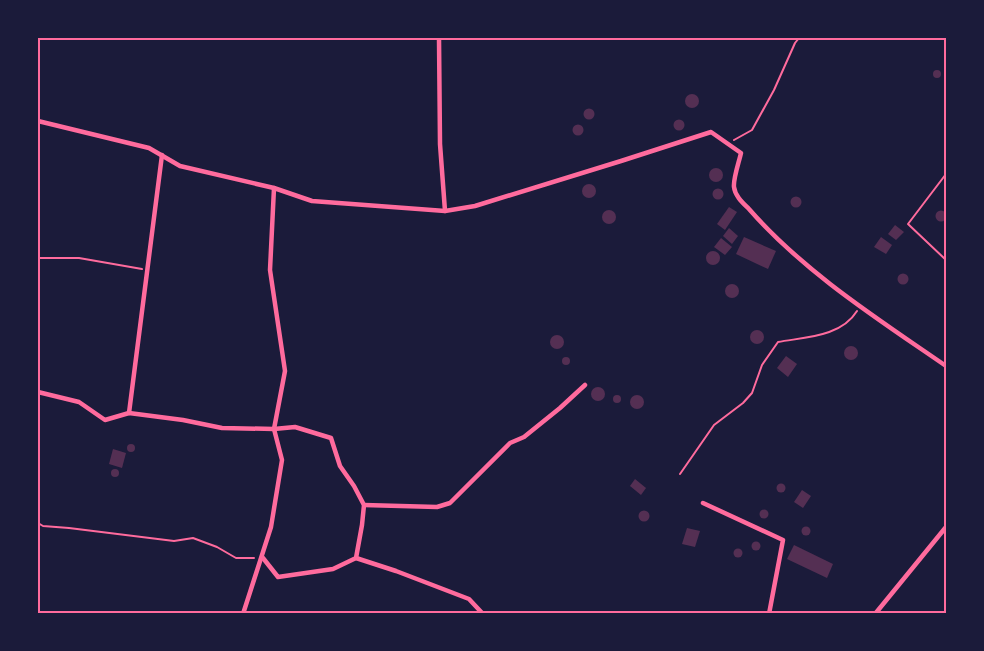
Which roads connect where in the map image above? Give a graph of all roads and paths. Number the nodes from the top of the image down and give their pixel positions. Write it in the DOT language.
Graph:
graph roads {
  1 [pos="439,38"];
  2 [pos="799,38"];
  3 [pos="38,121"];
  4 [pos="727,144"];
  5 [pos="162,155"];
  6 [pos="946,174"];
  7 [pos="274,188"];
  8 [pos="445,211"];
  9 [pos="38,258"];
  10 [pos="946,260"];
  11 [pos="147,270"];
  12 [pos="860,305"];
  13 [pos="946,366"];
  14 [pos="585,385"];
  15 [pos="38,392"];
  16 [pos="129,413"];
  17 [pos="274,429"];
  18 [pos="680,474"];
  19 [pos="703,503"];
  20 [pos="364,504"];
  21 [pos="38,523"];
  22 [pos="946,527"];
  23 [pos="263,558"];
  24 [pos="356,558"];
  25 [pos="243,614"];
  26 [pos="483,614"];
  27 [pos="770,614"];
  28 [pos="875,614"];
  1 -- 8 [label="street"];
  2 -- 4 [label="path"];
  3 -- 5 [label="street"];
  4 -- 8 [label="street"];
  4 -- 12 [label="street"];
  5 -- 7 [label="street"];
  5 -- 11 [label="street"];
  6 -- 10 [label="path"];
  7 -- 8 [label="street"];
  7 -- 17 [label="street"];
  9 -- 11 [label="path"];
  11 -- 16 [label="street"];
  12 -- 13 [label="street"];
  12 -- 18 [label="path"];
  14 -- 20 [label="street"];
  15 -- 16 [label="street"];
  16 -- 17 [label="street"];
  17 -- 20 [label="street"];
  17 -- 23 [label="street"];
  19 -- 27 [label="street"];
  20 -- 24 [label="street"];
  21 -- 23 [label="path"];
  22 -- 28 [label="street"];
  23 -- 24 [label="street"];
  23 -- 25 [label="street"];
  24 -- 26 [label="street"];
}
